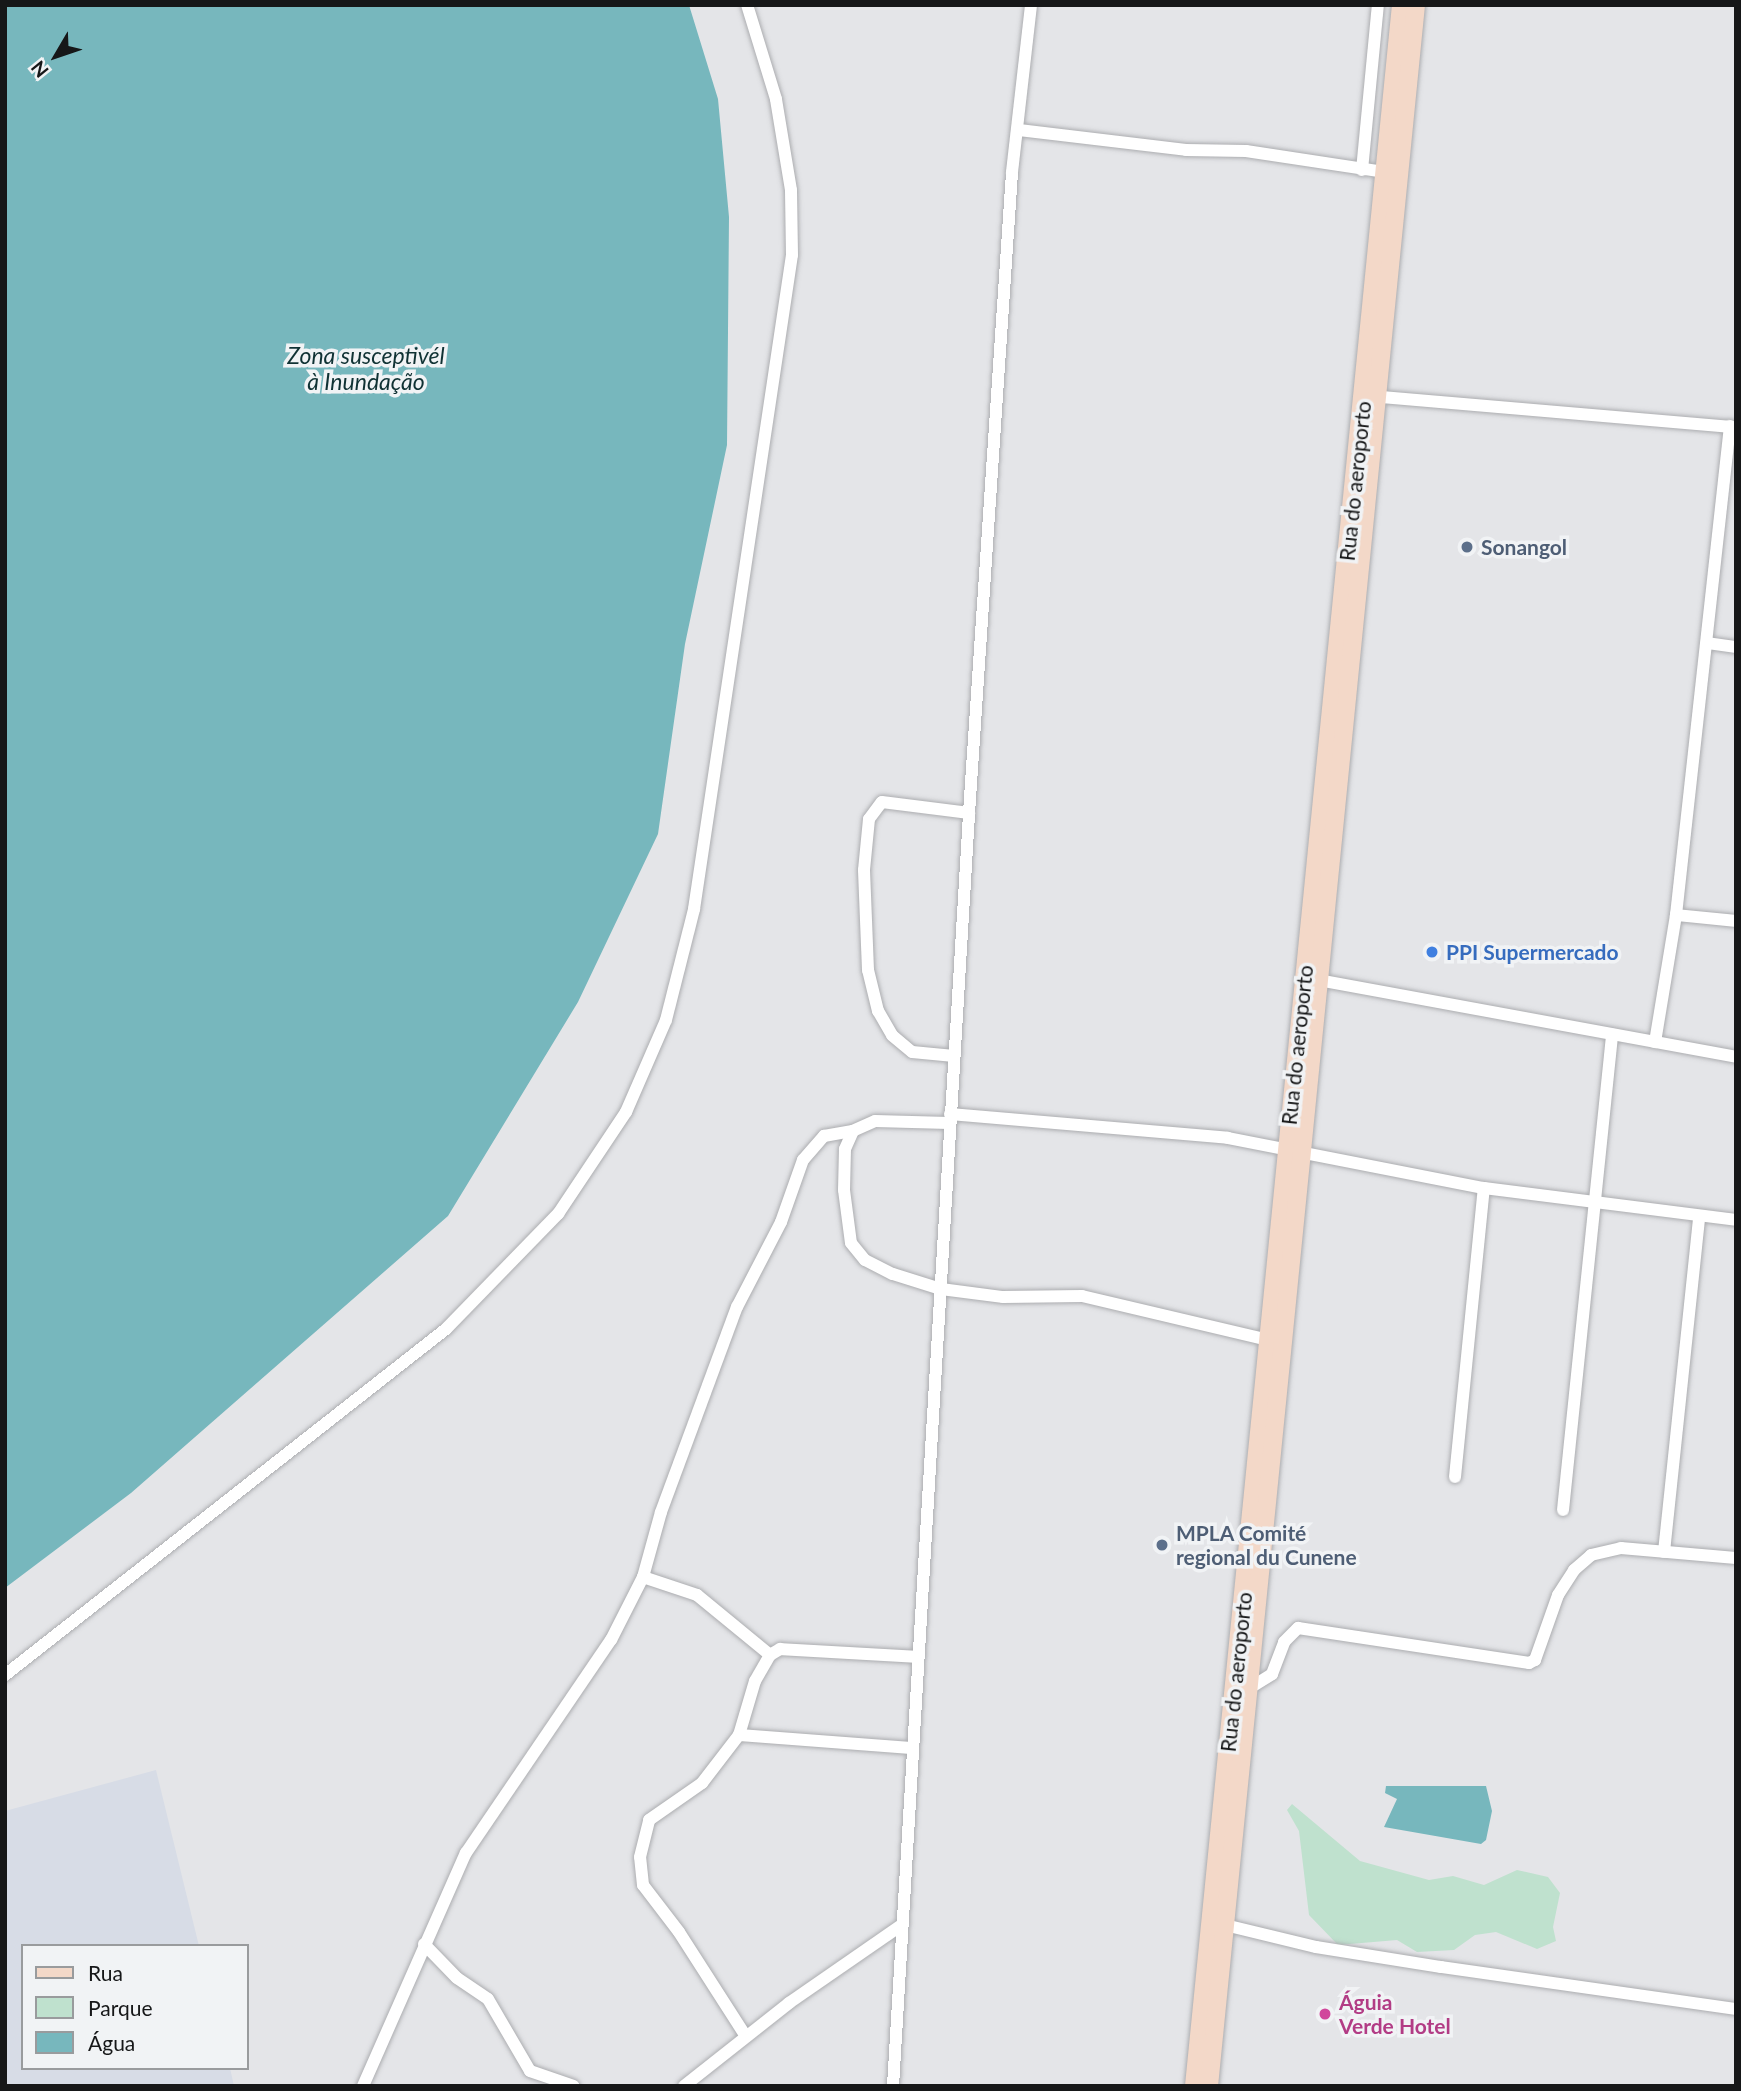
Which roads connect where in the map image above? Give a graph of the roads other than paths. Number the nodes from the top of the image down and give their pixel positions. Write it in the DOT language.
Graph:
graph roads {
  1 [pos="747,5"];
  2 [pos="1031,5"];
  3 [pos="1377,5"];
  4 [pos="1401,5"];
  5 [pos="1416,5"];
  6 [pos="1018,130"];
  7 [pos="1362,170"];
  8 [pos="1385,172"];
  9 [pos="1370,396"];
  10 [pos="1733,426"];
  11 [pos="1707,643"];
  12 [pos="1736,647"];
  13 [pos="969,813"];
  14 [pos="1676,915"];
  15 [pos="1736,921"];
  16 [pos="1318,980"];
  17 [pos="1612,1035"];
  18 [pos="1655,1042"];
  19 [pos="954,1056"];
  20 [pos="1736,1057"];
  21 [pos="950,1118"];
  22 [pos="853,1130"];
  23 [pos="1294,1152"];
  24 [pos="1484,1188"];
  25 [pos="1598,1205"];
  26 [pos="1699,1217"];
  27 [pos="1736,1220"];
  28 [pos="941,1289"];
  29 [pos="1268,1340"];
  30 [pos="1455,1477"];
  31 [pos="1563,1510"];
  32 [pos="1664,1552"];
  33 [pos="1736,1558"];
  34 [pos="643,1577"];
  35 [pos="770,1655"];
  36 [pos="918,1657"];
  37 [pos="5,1675"];
  38 [pos="1241,1691"];
  39 [pos="739,1735"];
  40 [pos="912,1748"];
  41 [pos="1225,1925"];
  42 [pos="900,1926"];
  43 [pos="424,1944"];
  44 [pos="1736,2009"];
  45 [pos="745,2035"];
  46 [pos="363,2086"];
  47 [pos="574,2086"];
  48 [pos="684,2086"];
  49 [pos="893,2086"];
  50 [pos="1194,2086"];
  51 [pos="1209,2086"];
  1 -- 37 [label="street"];
  2 -- 6 [label="street"];
  3 -- 7 [label="street"];
  4 -- 8 [label="main road, Rua do aeroporto"];
  5 -- 9 [label="main road, Rua do aeroporto"];
  6 -- 7 [label="street"];
  6 -- 13 [label="street"];
  7 -- 8 [label="street"];
  8 -- 9 [label="main road, Rua do aeroporto"];
  9 -- 10 [label="street"];
  9 -- 16 [label="main road, Rua do aeroporto"];
  9 -- 23 [label="main road, Rua do aeroporto"];
  10 -- 11 [label="street"];
  11 -- 12 [label="street"];
  11 -- 14 [label="street"];
  13 -- 19 [label="street"];
  13 -- 19 [label="street"];
  14 -- 15 [label="street"];
  14 -- 18 [label="street"];
  16 -- 17 [label="street"];
  16 -- 23 [label="main road, Rua do aeroporto"];
  17 -- 18 [label="street"];
  17 -- 25 [label="street"];
  18 -- 20 [label="street"];
  19 -- 21 [label="street"];
  21 -- 22 [label="street"];
  21 -- 23 [label="street"];
  21 -- 28 [label="street"];
  22 -- 28 [label="street"];
  22 -- 34 [label="street"];
  23 -- 24 [label="street"];
  23 -- 29 [label="main road, Rua do aeroporto"];
  23 -- 38 [label="main road, Rua do aeroporto"];
  24 -- 25 [label="street"];
  24 -- 30 [label="street"];
  25 -- 26 [label="street"];
  25 -- 31 [label="street"];
  26 -- 27 [label="street"];
  26 -- 32 [label="street"];
  28 -- 29 [label="street"];
  28 -- 36 [label="street"];
  29 -- 38 [label="main road, Rua do aeroporto"];
  32 -- 33 [label="street"];
  32 -- 38 [label="street"];
  34 -- 35 [label="street"];
  34 -- 43 [label="street"];
  35 -- 36 [label="street"];
  35 -- 39 [label="street"];
  36 -- 40 [label="street"];
  38 -- 41 [label="main road, Rua do aeroporto"];
  38 -- 50 [label="main road, Rua do aeroporto"];
  39 -- 40 [label="street"];
  39 -- 45 [label="street"];
  40 -- 42 [label="street"];
  41 -- 44 [label="street"];
  41 -- 51 [label="main road, Rua do aeroporto"];
  42 -- 45 [label="street"];
  42 -- 49 [label="street"];
  43 -- 46 [label="street"];
  43 -- 47 [label="street"];
  45 -- 48 [label="street"];
}
